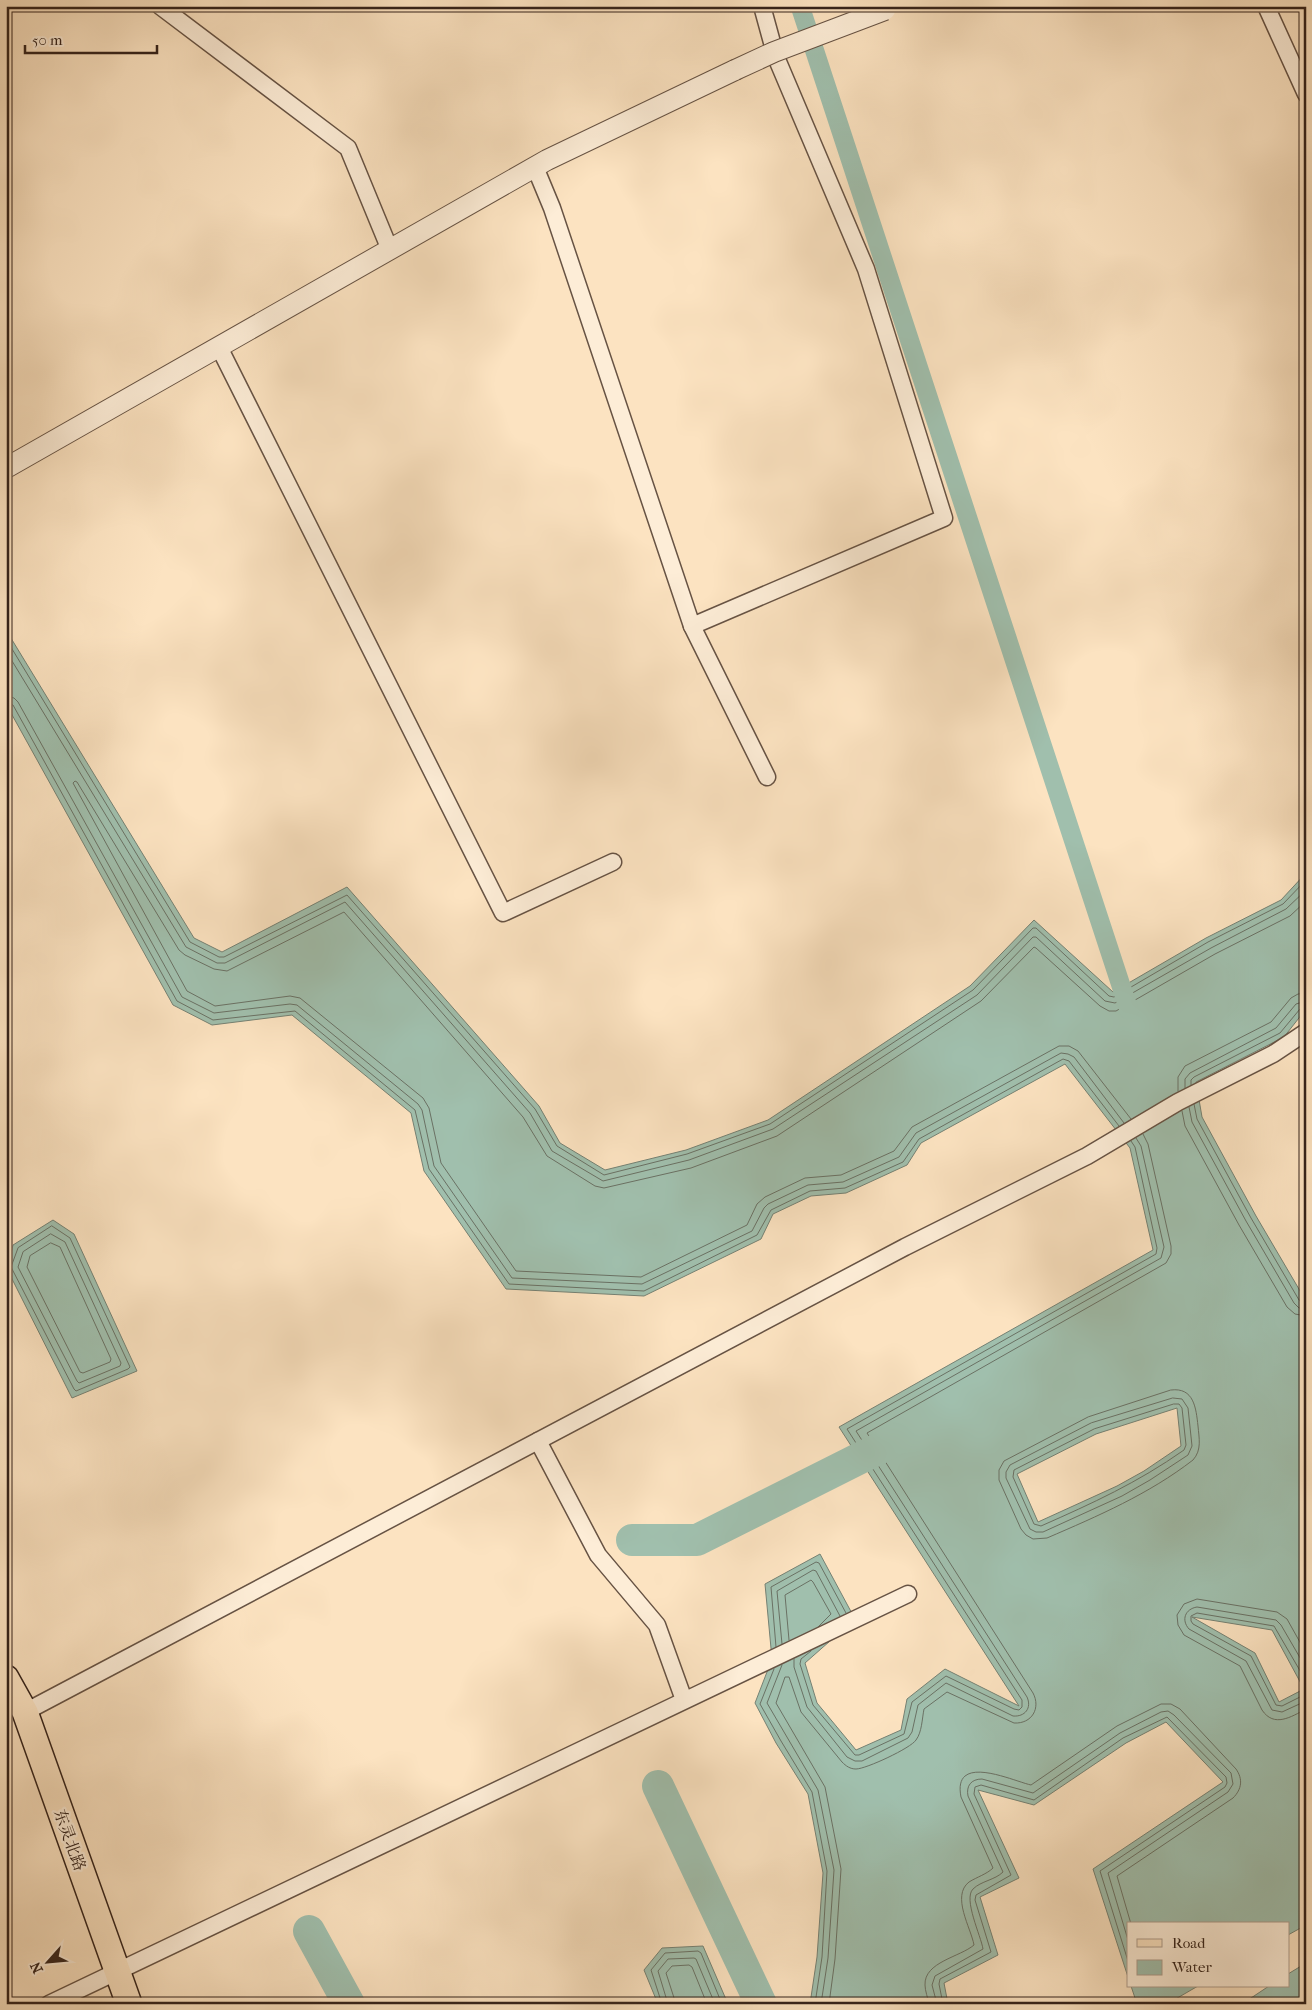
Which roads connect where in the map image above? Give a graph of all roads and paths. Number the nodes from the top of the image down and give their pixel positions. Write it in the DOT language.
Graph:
graph roads {
  1 [pos="160,6"];
  2 [pos="762,6"];
  3 [pos="1266,6"];
  4 [pos="890,8"];
  5 [pos="1306,94"];
  6 [pos="535,167"];
  7 [pos="390,250"];
  8 [pos="219,347"];
  9 [pos="6,468"];
  10 [pos="692,626"];
  11 [pos="767,777"];
  12 [pos="613,862"];
  13 [pos="1306,1032"];
  14 [pos="538,1441"];
  15 [pos="908,1594"];
  16 [pos="6,1678"];
  17 [pos="684,1700"];
  18 [pos="25,1712"];
  19 [pos="117,1972"];
  20 [pos="50,2004"];
  21 [pos="129,2004"];
  1 -- 7 [label="street"];
  2 -- 10 [label="street"];
  3 -- 5 [label="street"];
  4 -- 6 [label="street, bridge"];
  6 -- 7 [label="street"];
  6 -- 10 [label="street"];
  7 -- 8 [label="street"];
  8 -- 9 [label="street"];
  8 -- 12 [label="street"];
  10 -- 11 [label="street"];
  13 -- 14 [label="street"];
  14 -- 17 [label="street"];
  14 -- 18 [label="street"];
  15 -- 17 [label="street"];
  16 -- 18 [label="main road, 东灵北路"];
  17 -- 19 [label="street"];
  18 -- 19 [label="main road, 东灵北路"];
  19 -- 20 [label="street"];
  19 -- 21 [label="main road, 东灵北路"];
}
